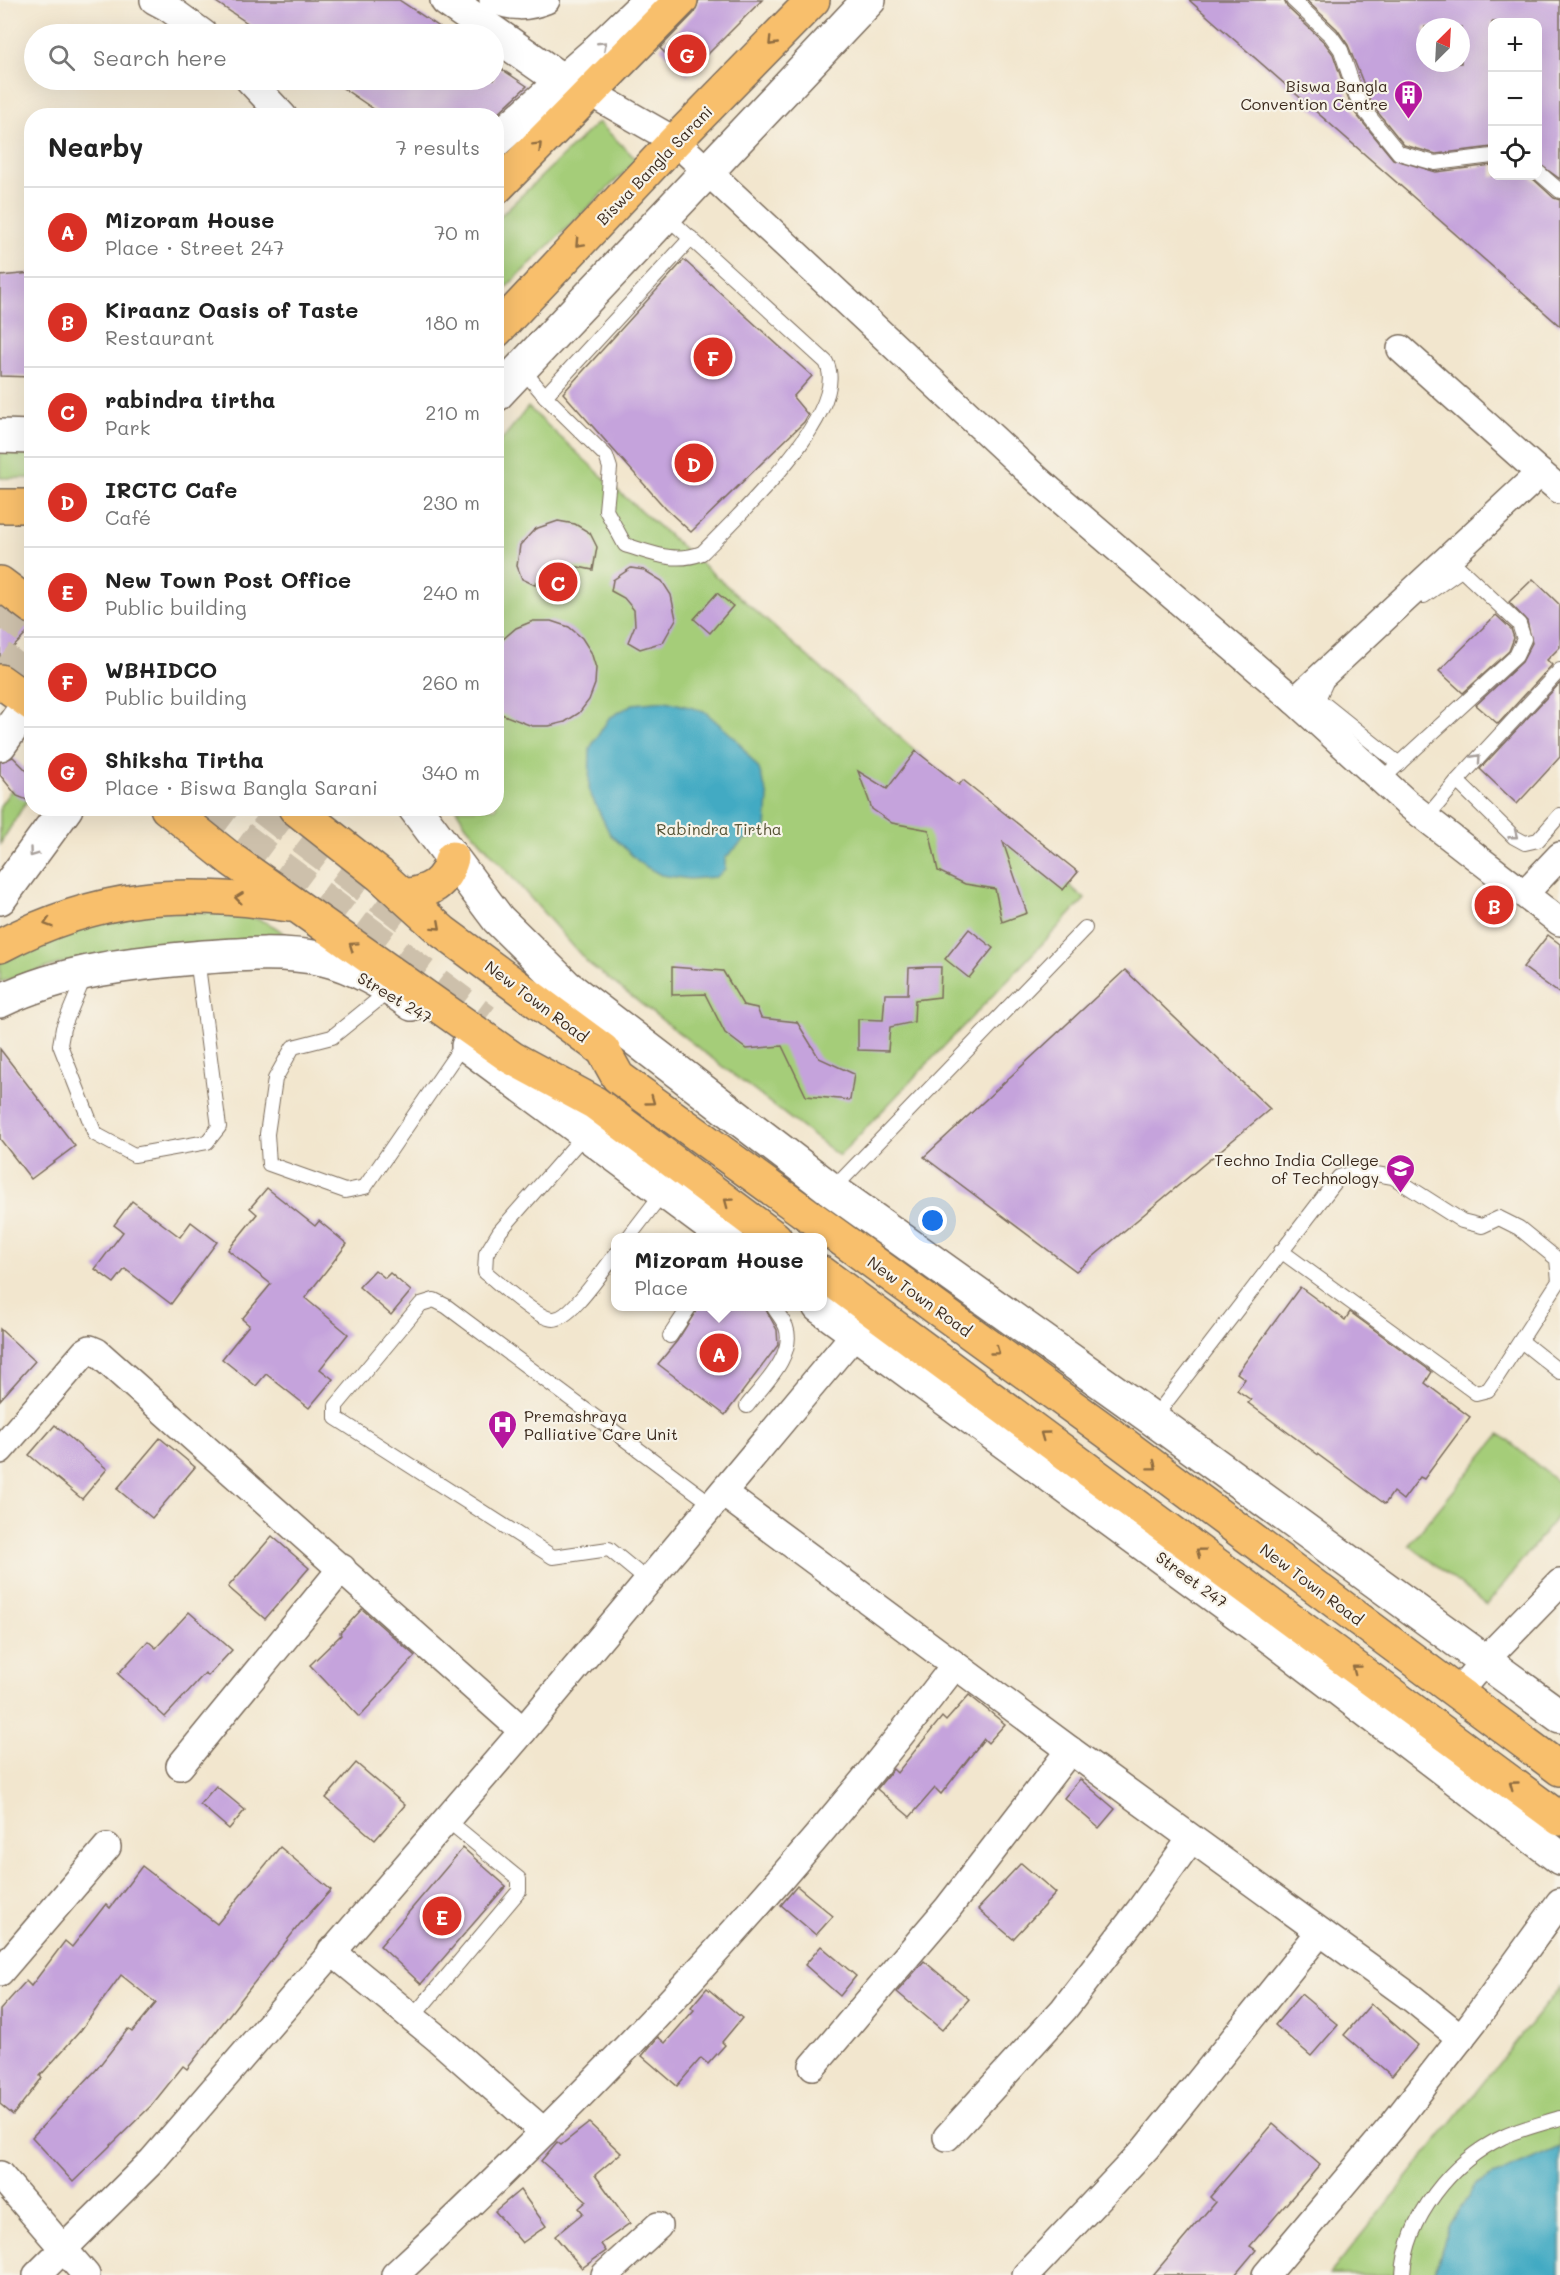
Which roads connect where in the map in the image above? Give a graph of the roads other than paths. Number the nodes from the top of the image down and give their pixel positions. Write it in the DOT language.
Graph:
graph roads {
  1 [pos="153,0"];
  2 [pos="447,0"];
  3 [pos="469,0"];
  4 [pos="483,0"];
  5 [pos="492,0"];
  6 [pos="546,0"];
  7 [pos="681,0"];
  8 [pos="813,0"];
  9 [pos="869,0"];
  10 [pos="1293,0"];
  11 [pos="636,4"];
  12 [pos="190,24"];
  13 [pos="482,24"];
  14 [pos="504,39"];
  15 [pos="577,88"];
  16 [pos="258,90"];
  17 [pos="275,108"];
  18 [pos="504,135"];
  19 [pos="675,141"];
  20 [pos="1488,156"];
  21 [pos="706,172"];
  22 [pos="1542,175"];
  23 [pos="504,178"];
  24 [pos="1560,191"];
  25 [pos="665,215"];
  26 [pos="691,238"];
  27 [pos="504,323"];
  28 [pos="1401,349"];
  29 [pos="521,368"];
  30 [pos="504,386"];
  31 [pos="545,396"];
  32 [pos="0,436"];
  33 [pos="24,437"];
  34 [pos="1550,482"];
  35 [pos="0,506"];
  36 [pos="24,506"];
  37 [pos="1455,564"];
  38 [pos="0,583"];
  39 [pos="24,601"];
  40 [pos="1560,669"];
  41 [pos="0,681"];
  42 [pos="24,697"];
  43 [pos="1295,701"];
  44 [pos="24,711"];
  45 [pos="0,744"];
  46 [pos="1390,772"];
  47 [pos="1456,781"];
  48 [pos="1560,815"];
  49 [pos="60,816"];
  50 [pos="177,816"];
  51 [pos="305,816"];
  52 [pos="338,816"];
  53 [pos="421,816"];
  54 [pos="1426,818"];
  55 [pos="1549,828"];
  56 [pos="1560,838"];
  57 [pos="1560,856"];
  58 [pos="452,858"];
  59 [pos="392,886"];
  60 [pos="1524,894"];
  61 [pos="0,898"];
  62 [pos="297,906"];
  63 [pos="1560,922"];
  64 [pos="1085,928"];
  65 [pos="0,946"];
  66 [pos="197,958"];
  67 [pos="86,973"];
  68 [pos="390,990"];
  69 [pos="0,1001"];
  70 [pos="552,1028"];
  71 [pos="464,1043"];
  72 [pos="532,1055"];
  73 [pos="618,1077"];
  74 [pos="590,1118"];
  75 [pos="832,1190"];
  76 [pos="664,1191"];
  77 [pos="632,1233"];
  78 [pos="720,1233"];
  79 [pos="767,1233"];
  80 [pos="1281,1251"];
  81 [pos="611,1259"];
  82 [pos="827,1279"];
  83 [pos="827,1309"];
  84 [pos="687,1311"];
  85 [pos="776,1311"];
  86 [pos="865,1323"];
  87 [pos="670,1336"];
  88 [pos="1521,1341"];
  89 [pos="1560,1372"];
  90 [pos="747,1406"];
  91 [pos="1153,1419"];
  92 [pos="0,1450"];
  93 [pos="718,1499"];
  94 [pos="342,1568"];
  95 [pos="649,1582"];
  96 [pos="1560,1583"];
  97 [pos="1485,1660"];
  98 [pos="955,1665"];
  99 [pos="1458,1692"];
  100 [pos="1560,1716"];
  101 [pos="523,1731"];
  102 [pos="1070,1750"];
  103 [pos="180,1766"];
  104 [pos="1560,1769"];
  105 [pos="446,1819"];
  106 [pos="1560,1819"];
  107 [pos="1191,1839"];
  108 [pos="107,1848"];
  109 [pos="1560,1858"];
  110 [pos="1560,1902"];
  111 [pos="1320,1932"];
  112 [pos="331,1951"];
  113 [pos="0,1972"];
  114 [pos="412,2018"];
  115 [pos="1461,2038"];
  116 [pos="813,2066"];
  117 [pos="1560,2118"];
  118 [pos="544,2132"];
  119 [pos="947,2137"];
  120 [pos="0,2175"];
  121 [pos="658,2226"];
  122 [pos="64,2250"];
  123 [pos="37,2275"];
  124 [pos="86,2275"];
  125 [pos="395,2275"];
  126 [pos="605,2275"];
  127 [pos="1026,2275"];
  128 [pos="1266,2275"];
  129 [pos="1403,2275"];
  1 -- 12 [label="street"];
  2 -- 13 [label="street"];
  3 -- 4 [label="street"];
  5 -- 6 [label="street"];
  7 -- 15 [label="main road"];
  8 -- 19 [label="main road, Biswa Bangla Sarani, one-way"];
  9 -- 21 [label="street"];
  10 -- 20 [label="lane"];
  15 -- 11 [label="street, one-way"];
  14 -- 15 [label="street"];
  15 -- 18 [label="street"];
  15 -- 19 [label="street"];
  23 -- 15 [label="main road, one-way"];
  16 -- 17 [label="street"];
  19 -- 21 [label="street"];
  19 -- 27 [label="main road, Biswa Bangla Sarani, one-way"];
  21 -- 25 [label="street"];
  21 -- 43 [label="street"];
  22 -- 24 [label="lane"];
  25 -- 26 [label="lane"];
  25 -- 29 [label="street"];
  26 -- 31 [label="lane"];
  26 -- 31 [label="lane"];
  28 -- 34 [label="street"];
  29 -- 30 [label="street"];
  29 -- 31 [label="lane"];
  32 -- 33 [label="street"];
  34 -- 37 [label="street"];
  35 -- 36 [label="main road"];
  37 -- 43 [label="street"];
  37 -- 46 [label="lane"];
  37 -- 46 [label="lane"];
  38 -- 39 [label="main road"];
  47 -- 40 [label="lane, one-way"];
  41 -- 42 [label="main road"];
  43 -- 46 [label="street"];
  44 -- 45 [label="street"];
  46 -- 54 [label="street"];
  47 -- 54 [label="lane"];
  47 -- 55 [label="lane, one-way"];
  48 -- 55 [label="lane"];
  49 -- 61 [label="street, one-way"];
  50 -- 62 [label="main road"];
  51 -- 59 [label="main road, New Town Road"];
  52 -- 59 [label="main road"];
  53 -- 58 [label="street"];
  54 -- 60 [label="street"];
  55 -- 56 [label="lane"];
  57 -- 60 [label="street"];
  58 -- 59 [label="main road"];
  58 -- 75 [label="street"];
  59 -- 73 [label="main road, New Town Road, one-way"];
  60 -- 63 [label="street"];
  62 -- 65 [label="main road, one-way"];
  74 -- 62 [label="main road, one-way"];
  64 -- 75 [label="lane"];
  66 -- 67 [label="street, Street 247"];
  66 -- 67 [label="lane"];
  66 -- 68 [label="street, Street 247"];
  67 -- 69 [label="street, Street 247"];
  68 -- 71 [label="street, Street 247"];
  68 -- 71 [label="lane"];
  70 -- 73 [label="main road"];
  71 -- 74 [label="street, Street 247"];
  72 -- 74 [label="main road"];
  73 -- 99 [label="main road, New Town Road, one-way"];
  74 -- 76 [label="street, Street 247"];
  79 -- 74 [label="main road, one-way"];
  74 -- 81 [label="lane"];
  75 -- 91 [label="street"];
  76 -- 77 [label="lane"];
  76 -- 78 [label="street, Street 247"];
  80 -- 88 [label="lane"];
  80 -- 88 [label="lane"];
  80 -- 91 [label="lane"];
  82 -- 86 [label="main road"];
  83 -- 86 [label="street, Street 247"];
  84 -- 87 [label="lane"];
  85 -- 90 [label="lane"];
  86 -- 93 [label="street"];
  106 -- 86 [label="main road, one-way"];
  86 -- 109 [label="street, Street 247"];
  88 -- 89 [label="lane"];
  91 -- 97 [label="street"];
  92 -- 94 [label="street"];
  93 -- 95 [label="street"];
  93 -- 95 [label="lane"];
  93 -- 98 [label="street"];
  94 -- 101 [label="street"];
  94 -- 103 [label="street"];
  95 -- 101 [label="street"];
  96 -- 97 [label="street"];
  97 -- 99 [label="street"];
  97 -- 100 [label="street"];
  98 -- 102 [label="street"];
  98 -- 118 [label="street"];
  99 -- 104 [label="main road, New Town Road"];
  101 -- 105 [label="street"];
  102 -- 107 [label="street"];
  102 -- 116 [label="street"];
  105 -- 112 [label="street"];
  105 -- 114 [label="lane"];
  107 -- 111 [label="street"];
  107 -- 119 [label="street"];
  108 -- 113 [label="street"];
  110 -- 115 [label="street"];
  111 -- 115 [label="street"];
  111 -- 127 [label="street"];
  112 -- 114 [label="street"];
  112 -- 122 [label="street"];
  114 -- 118 [label="street"];
  115 -- 128 [label="street"];
  117 -- 129 [label="lane"];
  118 -- 125 [label="street"];
  120 -- 122 [label="street"];
  121 -- 126 [label="street"];
  122 -- 123 [label="street"];
  122 -- 124 [label="street"];
}
